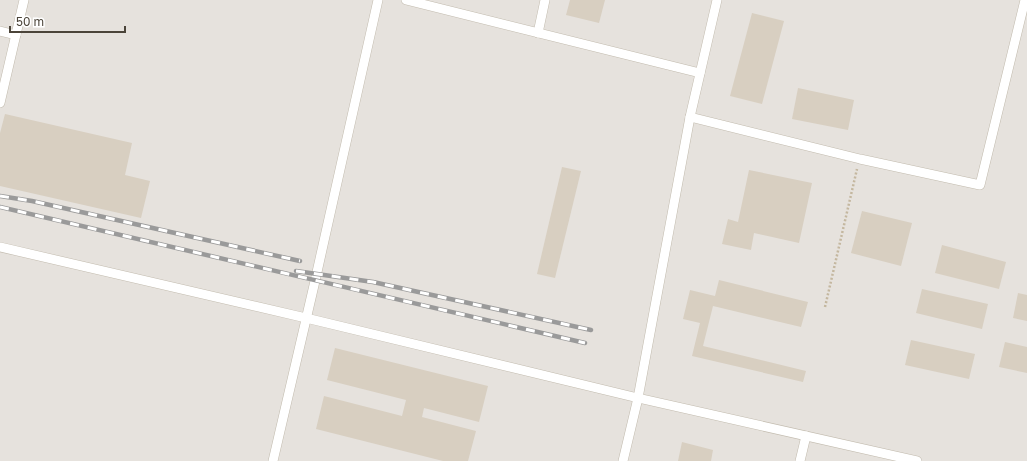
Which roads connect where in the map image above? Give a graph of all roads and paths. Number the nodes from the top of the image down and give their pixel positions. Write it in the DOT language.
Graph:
graph roads {
  1 [pos="24,0"];
  2 [pos="378,0"];
  3 [pos="406,0"];
  4 [pos="545,0"];
  5 [pos="717,0"];
  6 [pos="1025,0"];
  7 [pos="0,31"];
  8 [pos="538,33"];
  9 [pos="16,35"];
  10 [pos="700,73"];
  11 [pos="0,103"];
  12 [pos="690,117"];
  13 [pos="860,159"];
  14 [pos="0,247"];
  15 [pos="825,307"];
  16 [pos="306,318"];
  17 [pos="638,398"];
  18 [pos="806,436"];
  19 [pos="272,461"];
  20 [pos="623,461"];
  21 [pos="800,461"];
  22 [pos="918,461"];
  1 -- 9 [label="lane"];
  2 -- 16 [label="lane"];
  3 -- 8 [label="lane"];
  4 -- 8 [label="lane"];
  5 -- 10 [label="lane"];
  6 -- 13 [label="lane"];
  7 -- 9 [label="lane"];
  8 -- 10 [label="lane"];
  9 -- 11 [label="lane"];
  10 -- 12 [label="lane"];
  12 -- 13 [label="lane"];
  12 -- 17 [label="lane"];
  13 -- 15 [label="path"];
  14 -- 16 [label="lane"];
  16 -- 17 [label="lane"];
  16 -- 19 [label="lane"];
  17 -- 18 [label="lane"];
  17 -- 20 [label="lane"];
  18 -- 21 [label="lane"];
  18 -- 22 [label="lane"];
}
